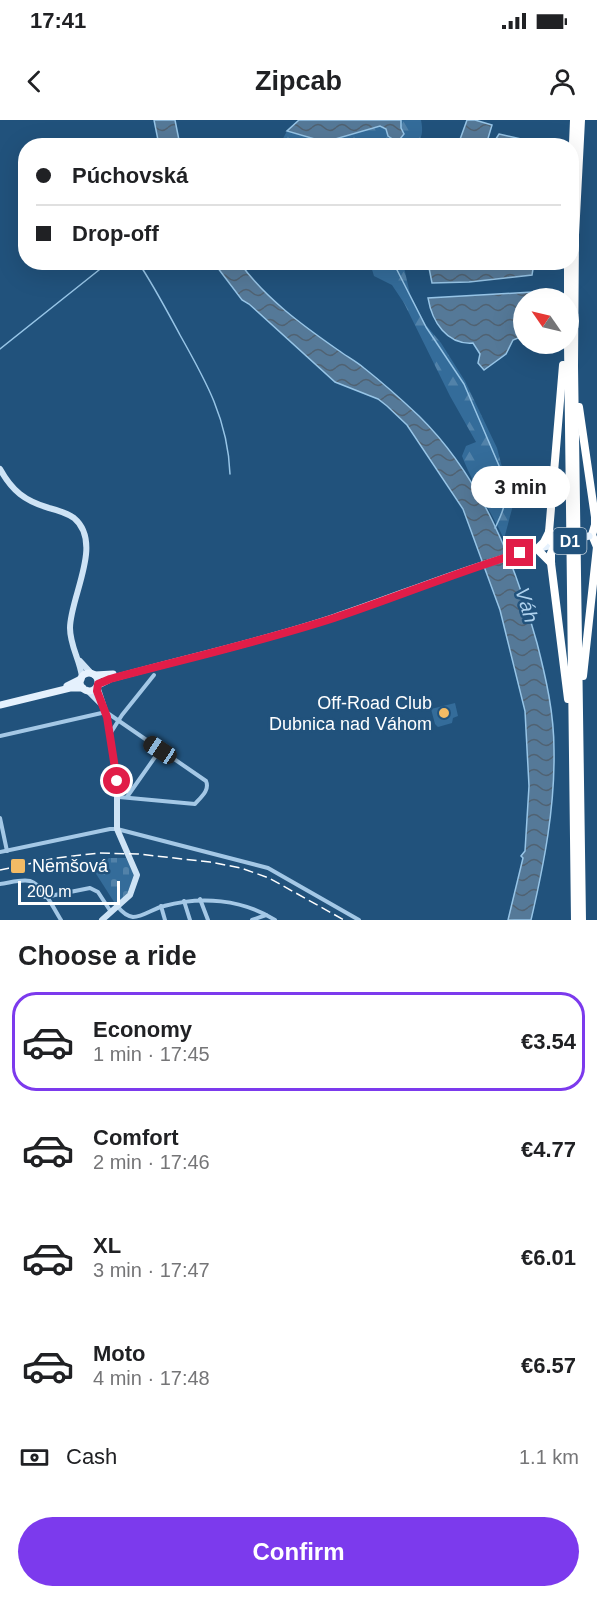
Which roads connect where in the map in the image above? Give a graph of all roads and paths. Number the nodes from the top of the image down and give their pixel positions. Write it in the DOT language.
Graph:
graph roads {
  1 [pos="574,120"];
  2 [pos="580,120"];
  3 [pos="573,138"];
  4 [pos="579,143"];
  5 [pos="568,270"];
  6 [pos="575,270"];
  7 [pos="568,288"];
  8 [pos="565,354"];
  9 [pos="566,354"];
  10 [pos="574,366"];
  11 [pos="0,469"];
  12 [pos="596,518"];
  13 [pos="549,532"];
  14 [pos="592,535"];
  15 [pos="556,544"];
  16 [pos="597,547"];
  17 [pos="536,549"];
  18 [pos="551,563"];
  19 [pos="74,653"];
  20 [pos="200,656"];
  21 [pos="93,674"];
  22 [pos="154,675"];
  23 [pos="81,678"];
  24 [pos="97,685"];
  25 [pos="85,689"];
  26 [pos="579,694"];
  27 [pos="0,704"];
  28 [pos="105,711"];
  29 [pos="118,721"];
  30 [pos="110,734"];
  31 [pos="0,736"];
  32 [pos="573,739"];
  33 [pos="160,750"];
  34 [pos="118,796"];
  35 [pos="127,797"];
  36 [pos="0,818"];
  37 [pos="117,829"];
  38 [pos="7,850"];
  39 [pos="0,852"];
  40 [pos="0,884"];
  41 [pos="45,897"];
  42 [pos="200,900"];
  43 [pos="184,901"];
  44 [pos="161,906"];
  45 [pos="118,907"];
  46 [pos="111,912"];
  47 [pos="267,915"];
  48 [pos="61,920"];
  49 [pos="102,920"];
  50 [pos="165,920"];
  51 [pos="190,920"];
  52 [pos="207,920"];
  53 [pos="252,920"];
  54 [pos="275,920"];
  55 [pos="359,920"];
  56 [pos="576,920"];
  57 [pos="582,920"];
  1 -- 3 [label="highway"];
  2 -- 4 [label="highway, D1"];
  5 -- 7 [label="highway"];
  6 -- 10 [label="highway, D1"];
  8 -- 13 [label="highway"];
  9 -- 32 [label="highway, D1"];
  10 -- 12 [label="highway"];
  10 -- 26 [label="highway, D1"];
  11 -- 19 [label="main road"];
  12 -- 14 [label="highway"];
  13 -- 15 [label="highway"];
  13 -- 17 [label="highway"];
  14 -- 15 [label="main road, bridge"];
  14 -- 16 [label="highway"];
  15 -- 17 [label="main road"];
  15 -- 18 [label="highway"];
  16 -- 26 [label="highway"];
  17 -- 18 [label="highway"];
  17 -- 20 [label="main road"];
  18 -- 32 [label="highway"];
  19 -- 21 [label="main road"];
  19 -- 23 [label="main road"];
  20 -- 21 [label="main road"];
  20 -- 24 [label="main road"];
  21 -- 23 [label="main road"];
  21 -- 24 [label="main road"];
  22 -- 29 [label="street"];
  23 -- 25 [label="main road"];
  23 -- 27 [label="main road"];
  24 -- 25 [label="main road"];
  24 -- 28 [label="main road"];
  25 -- 27 [label="main road"];
  25 -- 28 [label="main road"];
  26 -- 57 [label="highway, D1"];
  28 -- 29 [label="street"];
  28 -- 30 [label="main road"];
  28 -- 31 [label="street"];
  29 -- 30 [label="street"];
  29 -- 33 [label="street"];
  30 -- 34 [label="main road"];
  32 -- 56 [label="highway, D1"];
  33 -- 35 [label="street"];
  33 -- 35 [label="street"];
  34 -- 35 [label="street"];
  34 -- 37 [label="main road"];
  36 -- 38 [label="street"];
  37 -- 38 [label="street"];
  37 -- 45 [label="main road"];
  37 -- 55 [label="street"];
  38 -- 39 [label="street"];
  40 -- 41 [label="street"];
  41 -- 46 [label="street"];
  41 -- 48 [label="street"];
  42 -- 43 [label="street"];
  42 -- 47 [label="street"];
  42 -- 52 [label="street"];
  43 -- 44 [label="street"];
  43 -- 51 [label="street"];
  44 -- 45 [label="street"];
  44 -- 50 [label="street"];
  45 -- 46 [label="main road"];
  46 -- 49 [label="main road"];
  47 -- 53 [label="street"];
  47 -- 54 [label="street"];
}
